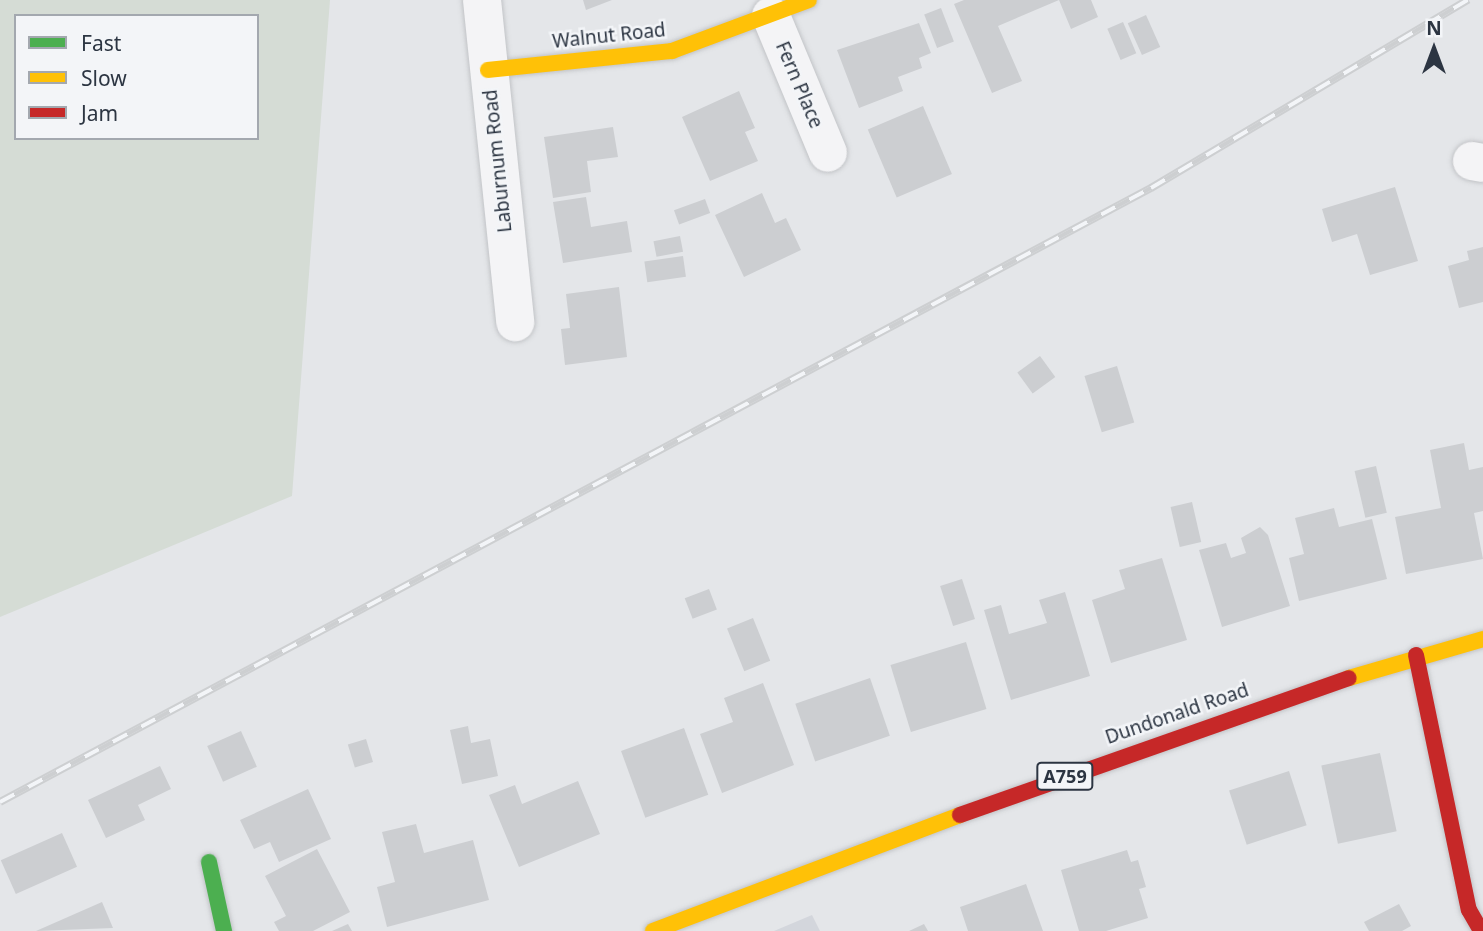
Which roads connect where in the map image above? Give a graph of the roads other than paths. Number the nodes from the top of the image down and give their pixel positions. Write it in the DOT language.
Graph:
graph roads {
  1 [pos="482,0"];
  2 [pos="809,0"];
  3 [pos="771,16"];
  4 [pos="488,70"];
  5 [pos="828,153"];
  6 [pos="514,322"];
  7 [pos="1483,639"];
  8 [pos="1416,655"];
  9 [pos="209,862"];
  10 [pos="224,931"];
  11 [pos="653,931"];
  12 [pos="1481,931"];
  1 -- 4 [label="street, Laburnum Road"];
  2 -- 3 [label="main road, Walnut Road"];
  3 -- 4 [label="main road, Walnut Road"];
  3 -- 5 [label="street, Fern Place"];
  4 -- 6 [label="street, Laburnum Road"];
  7 -- 8 [label="main road, Dundonald Road / A759"];
  8 -- 11 [label="main road, Dundonald Road / A759"];
  8 -- 12 [label="main road"];
  9 -- 10 [label="main road"];
}
